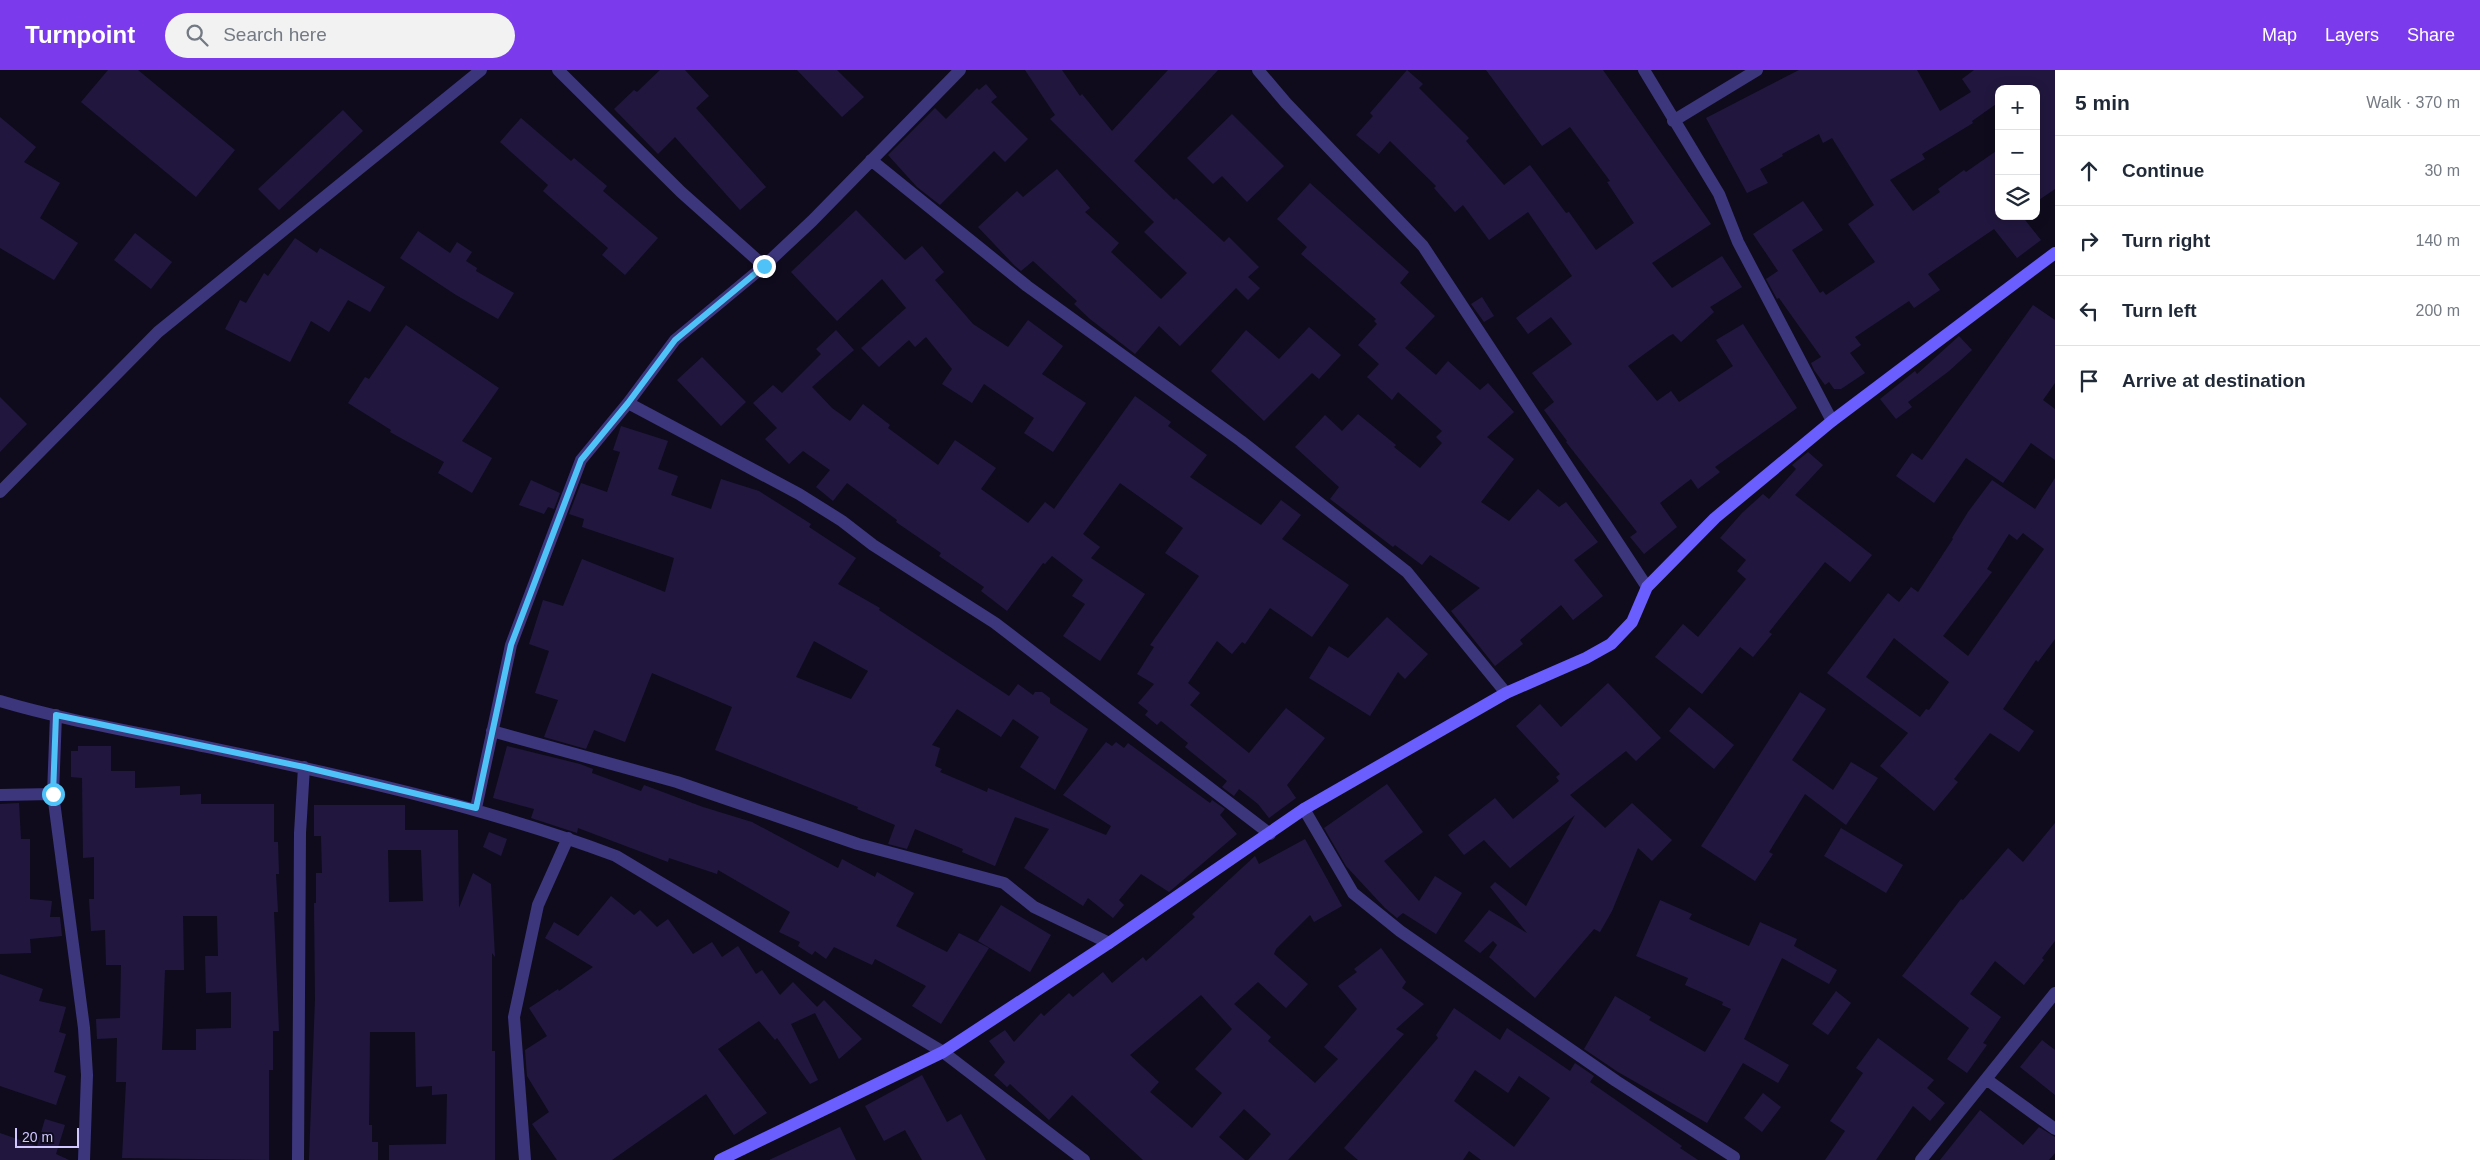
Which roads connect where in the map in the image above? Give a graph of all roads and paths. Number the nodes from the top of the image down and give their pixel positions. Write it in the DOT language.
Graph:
graph roads {
  1 [pos="481,70"];
  2 [pos="960,70"];
  3 [pos="1258,70"];
  4 [pos="1644,70"];
  5 [pos="1757,70"];
  6 [pos="561,71"];
  7 [pos="1672,121"];
  8 [pos="871,160"];
  9 [pos="2055,253"];
  10 [pos="764,266"];
  11 [pos="628,403"];
  12 [pos="1832,421"];
  13 [pos="0,492"];
  14 [pos="1647,587"];
  15 [pos="1506,693"];
  16 [pos="0,701"];
  17 [pos="56,715"];
  18 [pos="492,731"];
  19 [pos="304,767"];
  20 [pos="53,794"];
  21 [pos="0,795"];
  22 [pos="476,808"];
  23 [pos="1304,809"];
  24 [pos="1270,834"];
  25 [pos="568,838"];
  26 [pos="1109,943"];
  27 [pos="2055,993"];
  28 [pos="943,1052"];
  29 [pos="1986,1079"];
  30 [pos="2055,1129"];
  31 [pos="1734,1157"];
  32 [pos="84,1160"];
  33 [pos="298,1160"];
  34 [pos="524,1160"];
  35 [pos="720,1160"];
  36 [pos="1084,1160"];
  37 [pos="1922,1160"];
  1 -- 13 [label="street"];
  2 -- 8 [label="street"];
  3 -- 14 [label="street"];
  4 -- 7 [label="street"];
  5 -- 7 [label="street"];
  6 -- 10 [label="street"];
  7 -- 12 [label="street"];
  8 -- 10 [label="street"];
  8 -- 15 [label="street"];
  9 -- 12 [label="street"];
  10 -- 11 [label="street"];
  11 -- 18 [label="street"];
  11 -- 24 [label="street"];
  12 -- 14 [label="street"];
  14 -- 15 [label="street"];
  15 -- 23 [label="street"];
  16 -- 17 [label="street"];
  17 -- 19 [label="street"];
  17 -- 20 [label="street"];
  18 -- 22 [label="street"];
  18 -- 26 [label="street"];
  19 -- 22 [label="street"];
  19 -- 33 [label="street"];
  20 -- 21 [label="street"];
  20 -- 32 [label="street"];
  22 -- 25 [label="street"];
  23 -- 24 [label="street"];
  23 -- 31 [label="street"];
  24 -- 26 [label="street"];
  25 -- 28 [label="street"];
  25 -- 34 [label="street"];
  26 -- 28 [label="street"];
  27 -- 29 [label="street"];
  28 -- 35 [label="street"];
  28 -- 36 [label="street"];
  29 -- 30 [label="street"];
  29 -- 37 [label="street"];
}
